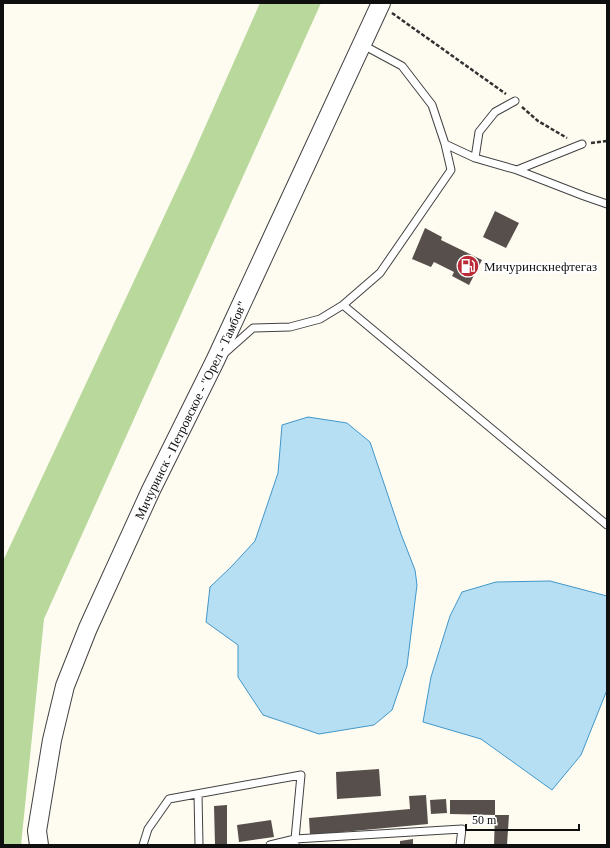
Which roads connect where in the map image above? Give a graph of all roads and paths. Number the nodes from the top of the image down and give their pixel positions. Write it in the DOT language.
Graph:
graph roads {
  1 [pos="381,4"];
  2 [pos="363,44"];
  3 [pos="515,101"];
  4 [pos="607,141"];
  5 [pos="445,144"];
  6 [pos="582,144"];
  7 [pos="475,158"];
  8 [pos="517,170"];
  9 [pos="607,204"];
  10 [pos="343,305"];
  11 [pos="215,361"];
  12 [pos="607,525"];
  13 [pos="198,794"];
  14 [pos="38,838"];
  15 [pos="295,842"];
  16 [pos="143,845"];
  17 [pos="199,845"];
  18 [pos="270,845"];
  19 [pos="460,845"];
  1 -- 2 [label="street, Мичуринск - Петровское - \"Орел - Тамбов\""];
  1 -- 3 [label="path"];
  2 -- 5 [label="lane"];
  2 -- 11 [label="street, Мичуринск - Петровское - \"Орел - Тамбов\""];
  3 -- 6 [label="path"];
  3 -- 7 [label="lane"];
  4 -- 6 [label="path"];
  5 -- 7 [label="lane"];
  5 -- 10 [label="lane"];
  6 -- 8 [label="lane"];
  7 -- 8 [label="lane"];
  8 -- 9 [label="lane"];
  10 -- 11 [label="lane"];
  10 -- 12 [label="lane"];
  11 -- 14 [label="street, Мичуринск - Петровское - \"Орел - Тамбов\""];
  13 -- 15 [label="lane"];
  13 -- 16 [label="lane"];
  13 -- 17 [label="lane"];
  15 -- 18 [label="lane"];
  15 -- 19 [label="lane"];
}
